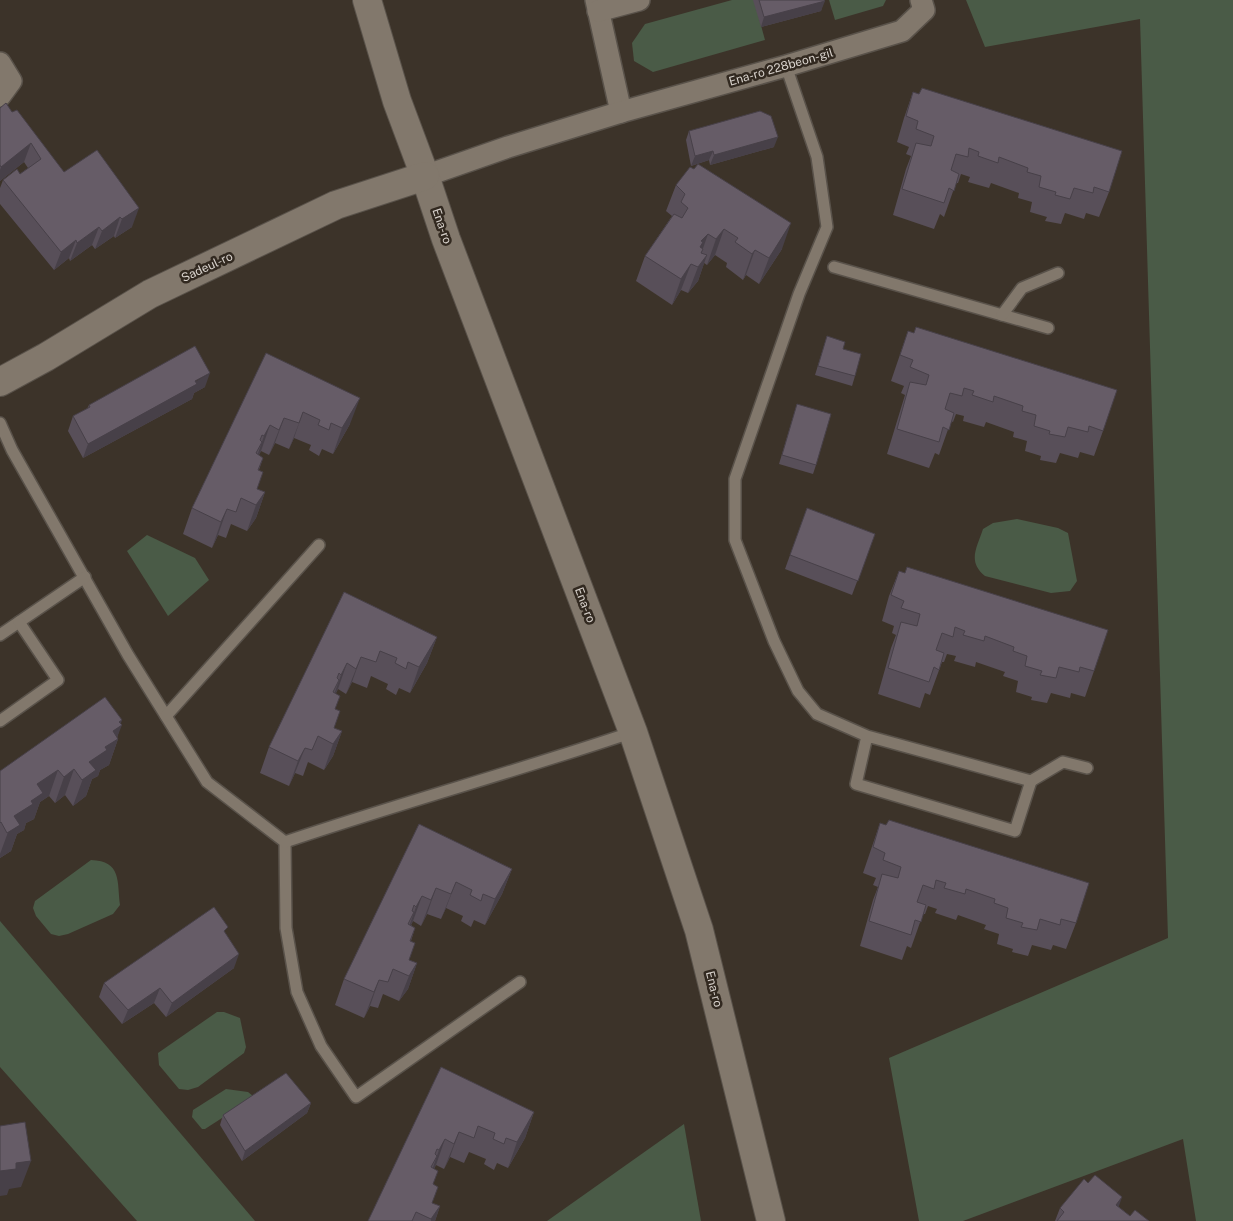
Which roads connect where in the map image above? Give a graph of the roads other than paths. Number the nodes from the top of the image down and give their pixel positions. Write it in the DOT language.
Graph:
graph roads {
  1 [pos="367,0"];
  2 [pos="639,0"];
  3 [pos="922,0"];
  4 [pos="597,6"];
  5 [pos="0,63"];
  6 [pos="786,66"];
  7 [pos="6,88"];
  8 [pos="621,112"];
  9 [pos="425,176"];
  10 [pos="834,267"];
  11 [pos="1058,273"];
  12 [pos="1002,315"];
  13 [pos="1048,328"];
  14 [pos="0,382"];
  15 [pos="0,422"];
  16 [pos="319,544"];
  17 [pos="85,577"];
  18 [pos="19,622"];
  19 [pos="0,635"];
  20 [pos="166,716"];
  21 [pos="0,721"];
  22 [pos="633,732"];
  23 [pos="867,736"];
  24 [pos="1087,768"];
  25 [pos="1031,780"];
  26 [pos="285,842"];
  27 [pos="520,982"];
  28 [pos="771,1221"];
  1 -- 9 [label="street, Ena-ro"];
  2 -- 4 [label="street"];
  3 -- 6 [label="street, Ena-ro 228beon-gil"];
  4 -- 8 [label="street"];
  5 -- 7 [label="street"];
  6 -- 8 [label="street, Ena-ro 228beon-gil"];
  6 -- 23 [label="lane"];
  8 -- 9 [label="street, Ena-ro 228beon-gil"];
  9 -- 14 [label="street, Sadeul-ro"];
  9 -- 22 [label="street, Ena-ro"];
  10 -- 12 [label="lane"];
  11 -- 12 [label="lane"];
  12 -- 13 [label="lane"];
  15 -- 17 [label="lane"];
  16 -- 20 [label="lane"];
  17 -- 18 [label="lane"];
  17 -- 20 [label="lane"];
  18 -- 19 [label="lane"];
  18 -- 21 [label="lane"];
  20 -- 26 [label="lane"];
  22 -- 26 [label="lane"];
  22 -- 28 [label="street, Ena-ro"];
  23 -- 25 [label="lane"];
  23 -- 25 [label="lane"];
  24 -- 25 [label="lane"];
  26 -- 27 [label="lane"];
}
